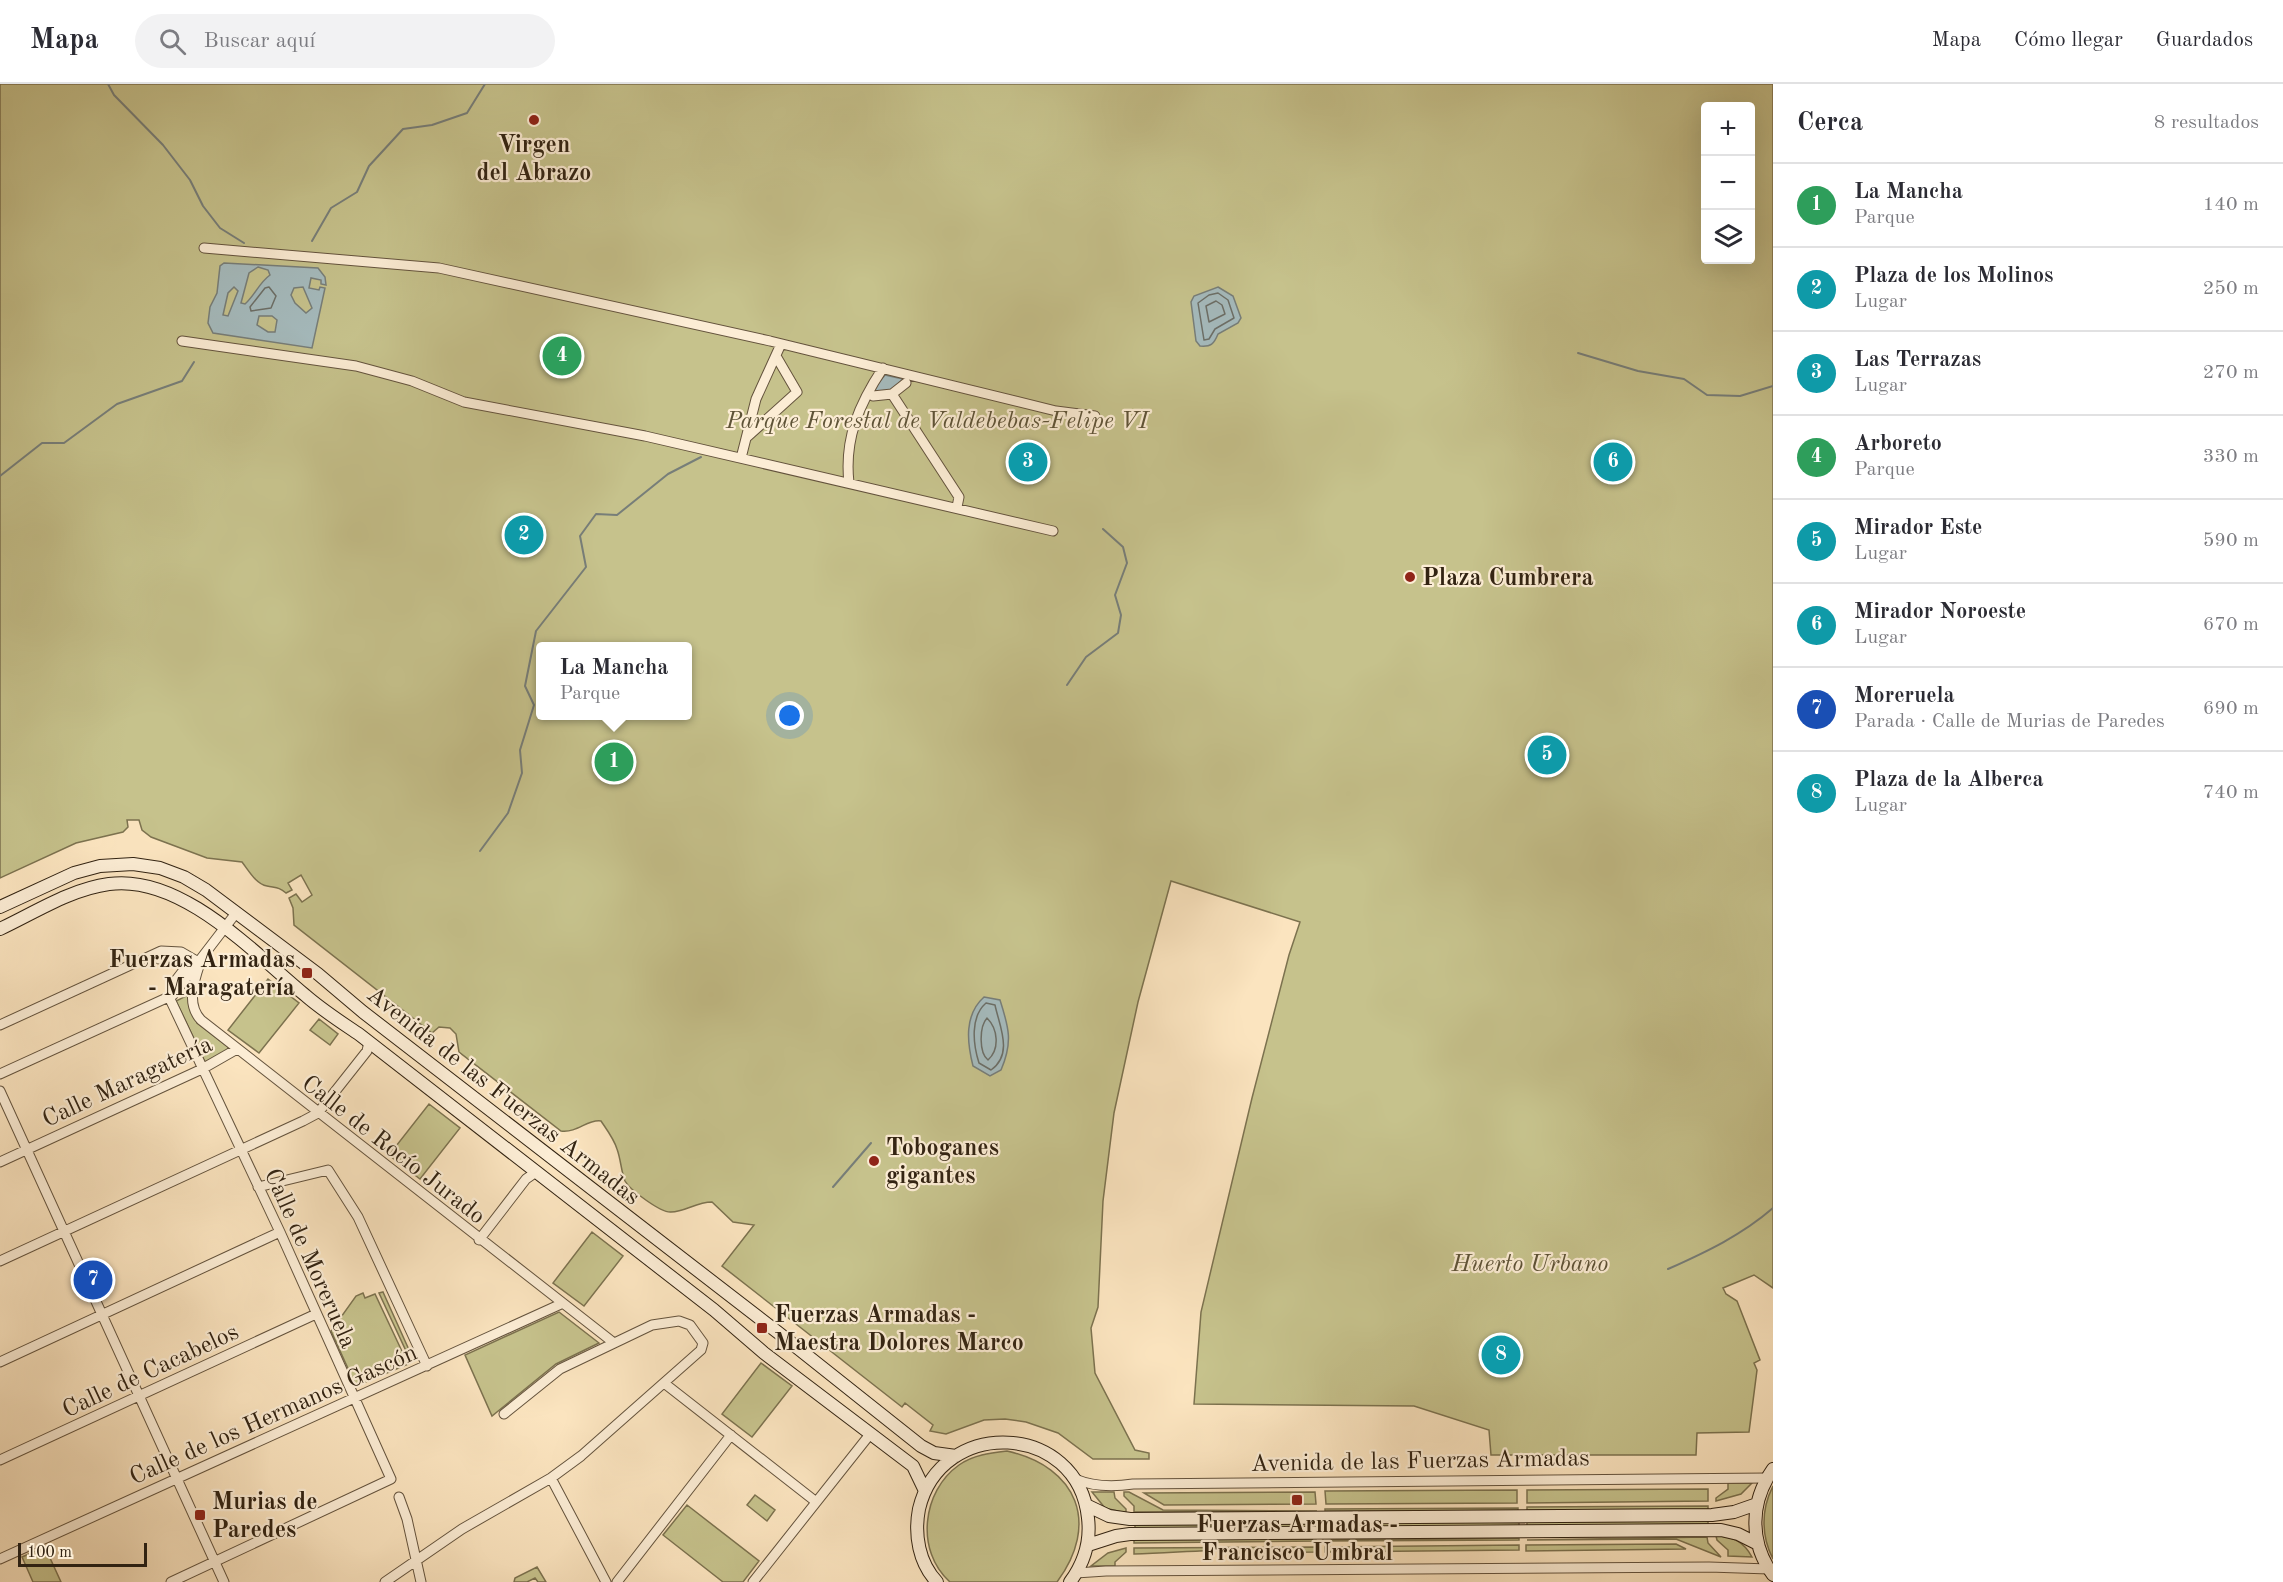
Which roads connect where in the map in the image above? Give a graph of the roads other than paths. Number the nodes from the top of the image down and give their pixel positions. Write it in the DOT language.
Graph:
graph roads {
  1 [pos="204,248"];
  2 [pos="182,341"];
  3 [pos="781,344"];
  4 [pos="776,356"];
  5 [pos="883,368"];
  6 [pos="906,382"];
  7 [pos="892,394"];
  8 [pos="873,396"];
  9 [pos="1095,416"];
  10 [pos="746,438"];
  11 [pos="741,458"];
  12 [pos="849,483"];
  13 [pos="957,507"];
  14 [pos="1053,531"];
  15 [pos="0,907"];
  16 [pos="236,914"];
  17 [pos="0,929"];
  18 [pos="225,930"];
  19 [pos="159,958"];
  20 [pos="200,963"];
  21 [pos="173,984"];
  22 [pos="169,997"];
  23 [pos="0,1025"];
  24 [pos="369,1042"];
  25 [pos="237,1049"];
  26 [pos="202,1069"];
  27 [pos="0,1074"];
  28 [pos="0,1091"];
  29 [pos="318,1113"];
  30 [pos="27,1149"];
  31 [pos="241,1151"];
  32 [pos="0,1162"];
  33 [pos="536,1172"];
  34 [pos="258,1187"];
  35 [pos="64,1232"];
  36 [pos="280,1232"];
  37 [pos="479,1240"];
  38 [pos="0,1261"];
  39 [pos="561,1304"];
  40 [pos="103,1314"];
  41 [pos="316,1314"];
  42 [pos="614,1343"];
  43 [pos="0,1362"];
  44 [pos="427,1366"];
  45 [pos="664,1383"];
  46 [pos="141,1395"];
  47 [pos="353,1400"];
  48 [pos="504,1414"];
  49 [pos="871,1433"];
  50 [pos="731,1435"];
  51 [pos="956,1456"];
  52 [pos="0,1460"];
  53 [pos="1770,1473"];
  54 [pos="178,1478"];
  55 [pos="551,1478"];
  56 [pos="1075,1479"];
  57 [pos="925,1491"];
  58 [pos="399,1497"];
  59 [pos="815,1501"];
  60 [pos="1757,1504"];
  61 [pos="1086,1505"];
  62 [pos="1758,1544"];
  63 [pos="1088,1545"];
  64 [pos="0,1559"];
  65 [pos="417,1559"];
  66 [pos="215,1562"];
  67 [pos="1771,1572"];
  68 [pos="1073,1578"];
  69 [pos="935,1581"];
  70 [pos="171,1582"];
  71 [pos="224,1582"];
  72 [pos="385,1582"];
  73 [pos="422,1582"];
  74 [pos="606,1582"];
  75 [pos="617,1582"];
  76 [pos="753,1582"];
  1 -- 3 [label="street"];
  2 -- 11 [label="street"];
  3 -- 4 [label="street"];
  3 -- 5 [label="street"];
  4 -- 10 [label="street"];
  4 -- 10 [label="street"];
  5 -- 9 [label="street"];
  5 -- 12 [label="street"];
  6 -- 7 [label="street"];
  7 -- 8 [label="street"];
  7 -- 13 [label="street"];
  10 -- 11 [label="street"];
  11 -- 12 [label="street"];
  12 -- 13 [label="street"];
  13 -- 14 [label="street"];
  15 -- 16 [label="street, Avenida de las Fuerzas Armadas"];
  16 -- 18 [label="street"];
  16 -- 51 [label="street, Avenida de las Fuerzas Armadas"];
  17 -- 18 [label="street, Avenida de las Fuerzas Armadas"];
  18 -- 20 [label="street"];
  18 -- 24 [label="street, Avenida de las Fuerzas Armadas"];
  19 -- 21 [label="street"];
  20 -- 22 [label="street"];
  20 -- 23 [label="street"];
  20 -- 25 [label="street, Calle de Rocío Jurado"];
  22 -- 26 [label="street, Calle de Moreruela"];
  22 -- 27 [label="street"];
  24 -- 29 [label="street"];
  24 -- 33 [label="street, Avenida de las Fuerzas Armadas"];
  25 -- 26 [label="street, Calle Maragatería"];
  25 -- 29 [label="street, Calle de Rocío Jurado"];
  26 -- 30 [label="street, Calle Maragatería"];
  26 -- 31 [label="street, Calle de Moreruela"];
  28 -- 30 [label="street"];
  29 -- 31 [label="street"];
  29 -- 37 [label="street, Calle de Rocío Jurado"];
  30 -- 32 [label="street, Calle Maragatería"];
  30 -- 35 [label="street"];
  31 -- 34 [label="street, Calle de Moreruela"];
  31 -- 35 [label="street, Calle de Moreruela"];
  33 -- 37 [label="street"];
  33 -- 49 [label="street, Avenida de las Fuerzas Armadas"];
  34 -- 36 [label="street, Calle de Moreruela"];
  34 -- 44 [label="street"];
  35 -- 38 [label="street, Calle de Moreruela"];
  35 -- 40 [label="street"];
  36 -- 40 [label="street"];
  36 -- 41 [label="street, Calle de Moreruela"];
  37 -- 39 [label="street, Calle de Rocío Jurado"];
  39 -- 42 [label="street, Calle de Rocío Jurado"];
  39 -- 44 [label="street, Calle de los Hermanos Gascón"];
  40 -- 43 [label="street"];
  40 -- 46 [label="street"];
  41 -- 46 [label="street, Calle de Cacabelos"];
  41 -- 47 [label="street, Calle de Moreruela"];
  42 -- 45 [label="street"];
  42 -- 48 [label="street"];
  44 -- 47 [label="street, Calle de los Hermanos Gascón"];
  45 -- 50 [label="street"];
  45 -- 55 [label="street"];
  46 -- 52 [label="street, Calle de Cacabelos"];
  46 -- 54 [label="street"];
  47 -- 54 [label="street, Calle de los Hermanos Gascón"];
  47 -- 66 [label="street, Calle de Moreruela"];
  49 -- 57 [label="street, Avenida de las Fuerzas Armadas"];
  49 -- 59 [label="street"];
  50 -- 59 [label="street"];
  50 -- 75 [label="street"];
  51 -- 56 [label="street"];
  51 -- 57 [label="street"];
  53 -- 56 [label="street, Avenida de las Fuerzas Armadas"];
  53 -- 60 [label="street"];
  54 -- 64 [label="street, Calle de los Hermanos Gascón"];
  54 -- 66 [label="street"];
  55 -- 65 [label="street"];
  55 -- 74 [label="street"];
  56 -- 61 [label="street"];
  57 -- 69 [label="street"];
  58 -- 65 [label="street"];
  59 -- 76 [label="street"];
  60 -- 61 [label="street"];
  60 -- 62 [label="street"];
  61 -- 63 [label="street"];
  62 -- 63 [label="street"];
  62 -- 67 [label="street"];
  63 -- 68 [label="street"];
  65 -- 72 [label="street"];
  65 -- 73 [label="street"];
  66 -- 70 [label="street"];
  66 -- 71 [label="street"];
  67 -- 68 [label="street"];
}
